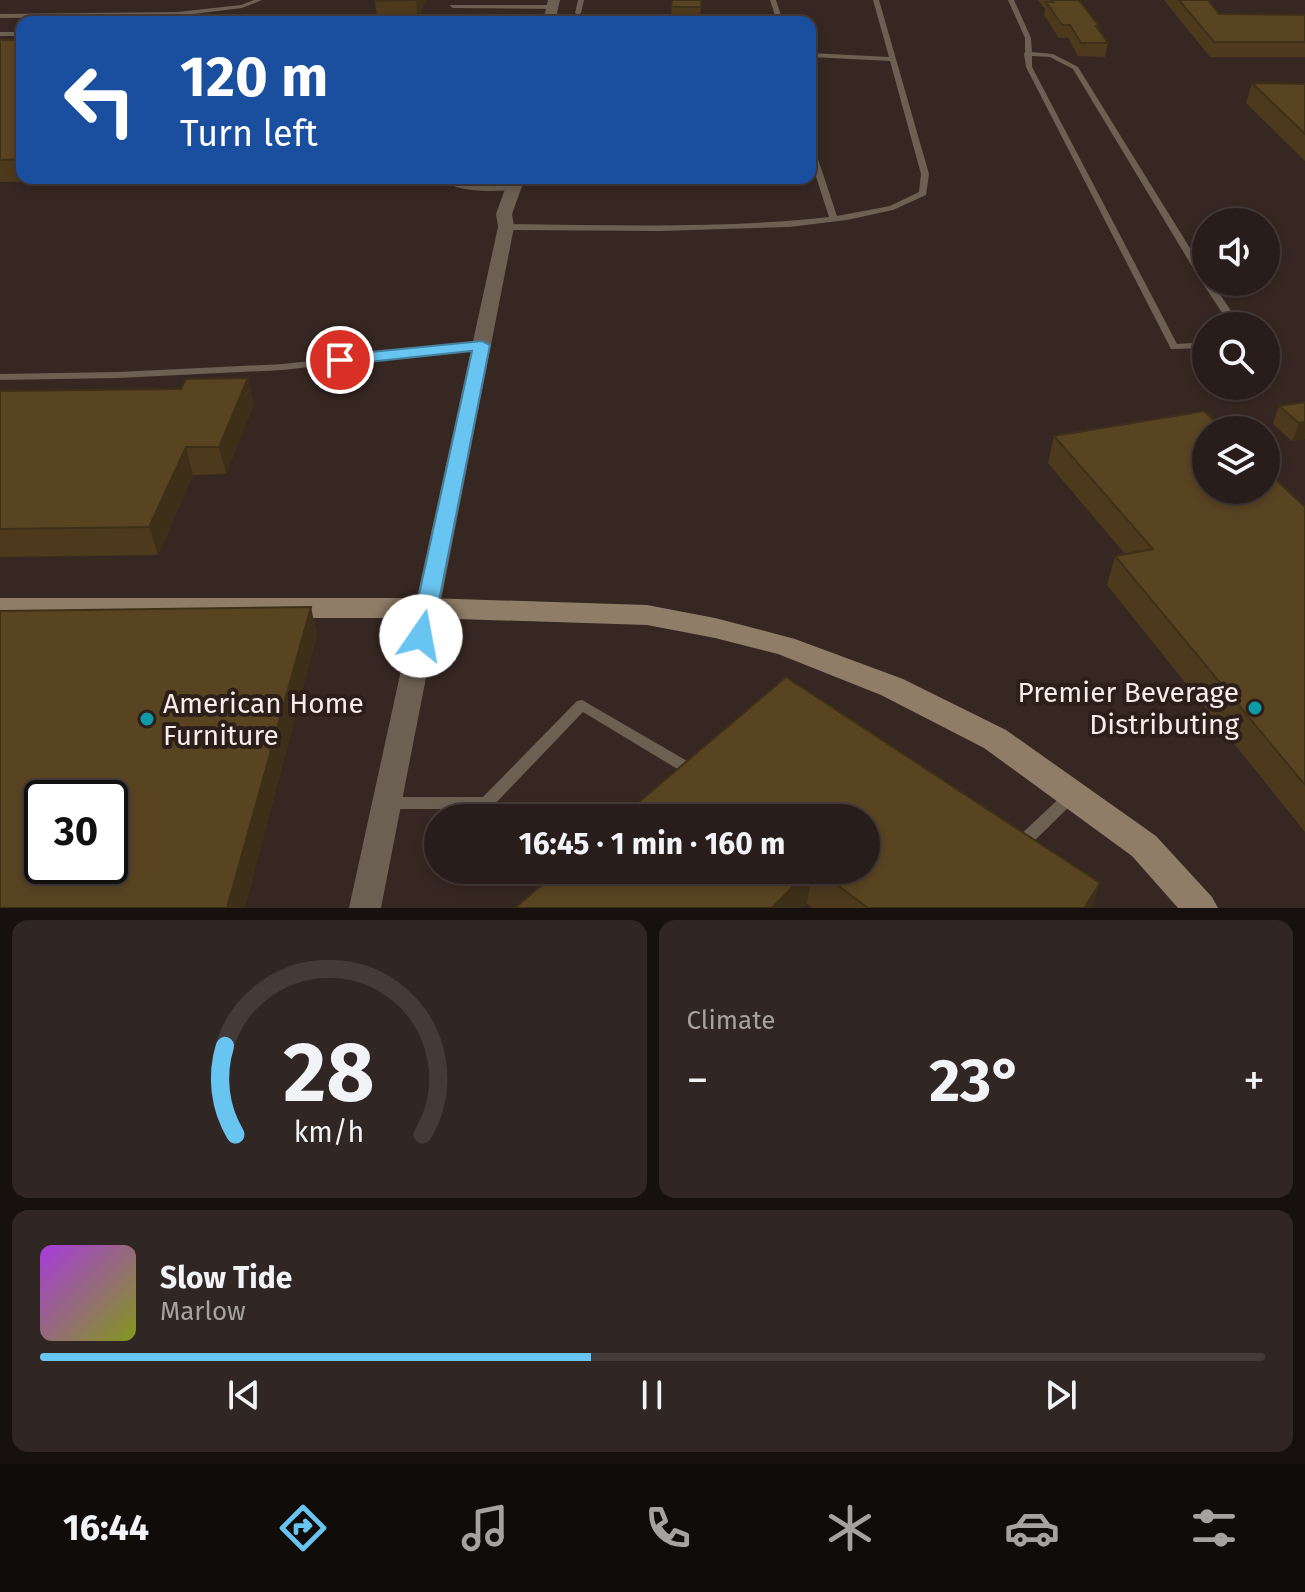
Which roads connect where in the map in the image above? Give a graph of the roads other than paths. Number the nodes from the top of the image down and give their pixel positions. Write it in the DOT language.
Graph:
graph roads {
  1 [pos="259,0"];
  2 [pos="581,0"];
  3 [pos="876,0"];
  4 [pos="1011,0"];
  5 [pos="553,4"];
  6 [pos="453,6"];
  7 [pos="578,13"];
  8 [pos="0,16"];
  9 [pos="1027,54"];
  10 [pos="816,55"];
  11 [pos="893,59"];
  12 [pos="816,165"];
  13 [pos="450,184"];
  14 [pos="507,184"];
  15 [pos="516,184"];
  16 [pos="834,219"];
  17 [pos="506,227"];
  18 [pos="1192,259"];
  19 [pos="482,345"];
  20 [pos="1192,346"];
  21 [pos="0,377"];
  22 [pos="0,608"];
  23 [pos="427,608"];
  24 [pos="689,769"];
  25 [pos="1072,794"];
  26 [pos="387,803"];
  27 [pos="1029,853"];
  28 [pos="365,908"];
  29 [pos="1200,908"];
  1 -- 8 [label="lane"];
  2 -- 7 [label="lane"];
  3 -- 11 [label="lane"];
  4 -- 9 [label="lane"];
  5 -- 6 [label="lane"];
  9 -- 18 [label="lane"];
  9 -- 20 [label="lane"];
  10 -- 11 [label="lane"];
  11 -- 16 [label="lane"];
  12 -- 16 [label="lane"];
  13 -- 14 [label="lane"];
  15 -- 17 [label="street"];
  16 -- 17 [label="lane"];
  17 -- 19 [label="street"];
  19 -- 21 [label="lane"];
  19 -- 23 [label="street"];
  22 -- 23 [label="street"];
  23 -- 25 [label="street"];
  23 -- 26 [label="street"];
  24 -- 26 [label="lane"];
  25 -- 27 [label="lane"];
  25 -- 29 [label="street"];
  26 -- 28 [label="street"];
}
